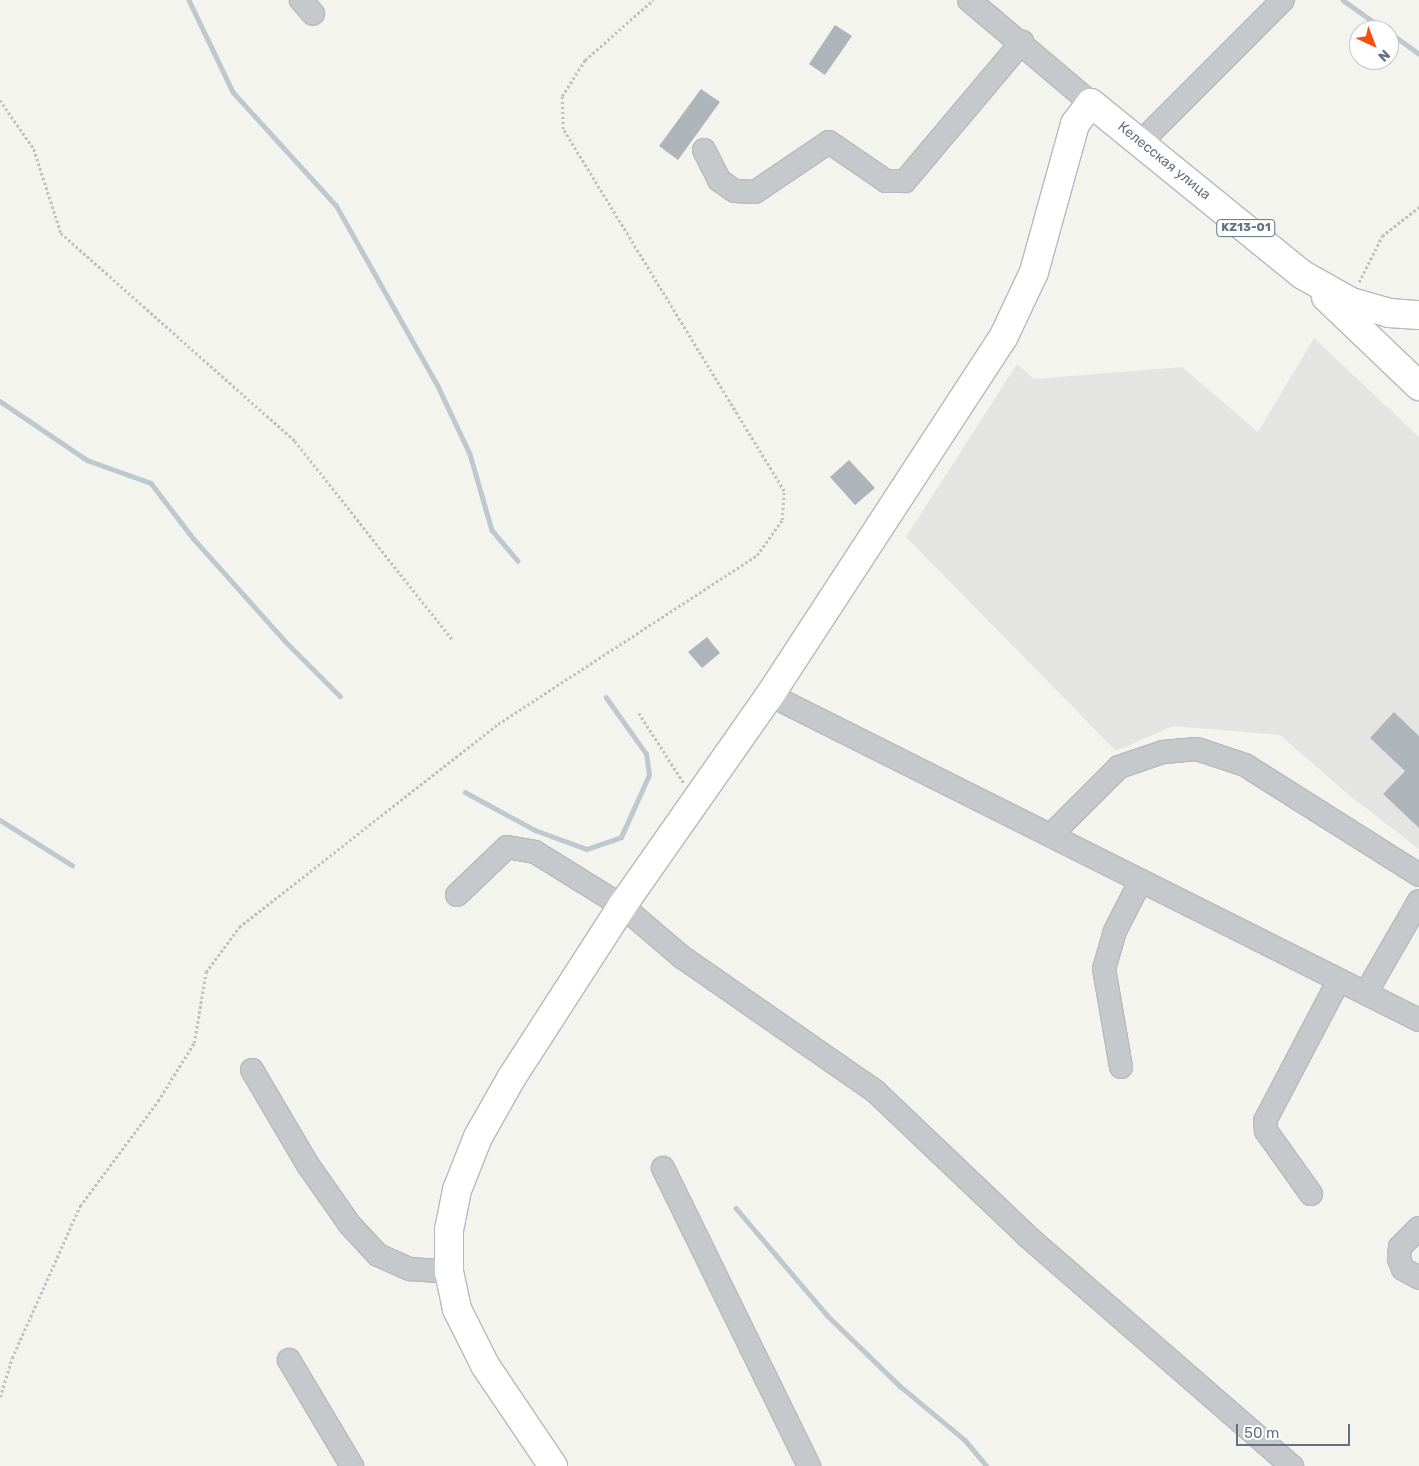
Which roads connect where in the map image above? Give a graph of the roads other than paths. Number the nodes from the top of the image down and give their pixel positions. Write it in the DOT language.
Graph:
graph roads {
  1 [pos="969,0"];
  2 [pos="1283,0"];
  3 [pos="1022,42"];
  4 [pos="1091,102"];
  5 [pos="1142,141"];
  6 [pos="704,150"];
  7 [pos="1304,275"];
  8 [pos="1419,315"];
  9 [pos="1419,386"];
  10 [pos="770,695"];
  11 [pos="1051,835"];
  12 [pos="1419,875"];
  13 [pos="1141,880"];
  14 [pos="457,895"];
  15 [pos="1419,901"];
  16 [pos="622,906"];
  17 [pos="1339,980"];
  18 [pos="1366,993"];
  19 [pos="1419,1020"];
  20 [pos="1122,1067"];
  21 [pos="252,1070"];
  22 [pos="663,1168"];
  23 [pos="1311,1194"];
  24 [pos="1419,1228"];
  25 [pos="449,1272"];
  26 [pos="1419,1278"];
  27 [pos="289,1360"];
  28 [pos="352,1466"];
  29 [pos="553,1466"];
  30 [pos="809,1466"];
  31 [pos="1292,1466"];
  1 -- 3 [label="street"];
  2 -- 5 [label="street"];
  3 -- 4 [label="street"];
  3 -- 6 [label="street"];
  4 -- 5 [label="main road, Келесская улица / KZ13-01"];
  4 -- 10 [label="main road"];
  5 -- 7 [label="main road, Келесская улица / KZ13-01"];
  7 -- 8 [label="main road, Келесская улица / KZ13-01"];
  7 -- 9 [label="main road"];
  10 -- 11 [label="street"];
  10 -- 16 [label="main road"];
  11 -- 12 [label="street"];
  11 -- 13 [label="street"];
  13 -- 17 [label="street"];
  13 -- 20 [label="street"];
  14 -- 16 [label="street"];
  15 -- 18 [label="street"];
  16 -- 25 [label="main road"];
  16 -- 31 [label="street"];
  17 -- 18 [label="street"];
  17 -- 23 [label="street"];
  18 -- 19 [label="street"];
  21 -- 25 [label="street"];
  22 -- 30 [label="street"];
  24 -- 26 [label="street"];
  25 -- 29 [label="main road"];
  27 -- 28 [label="street"];
}
